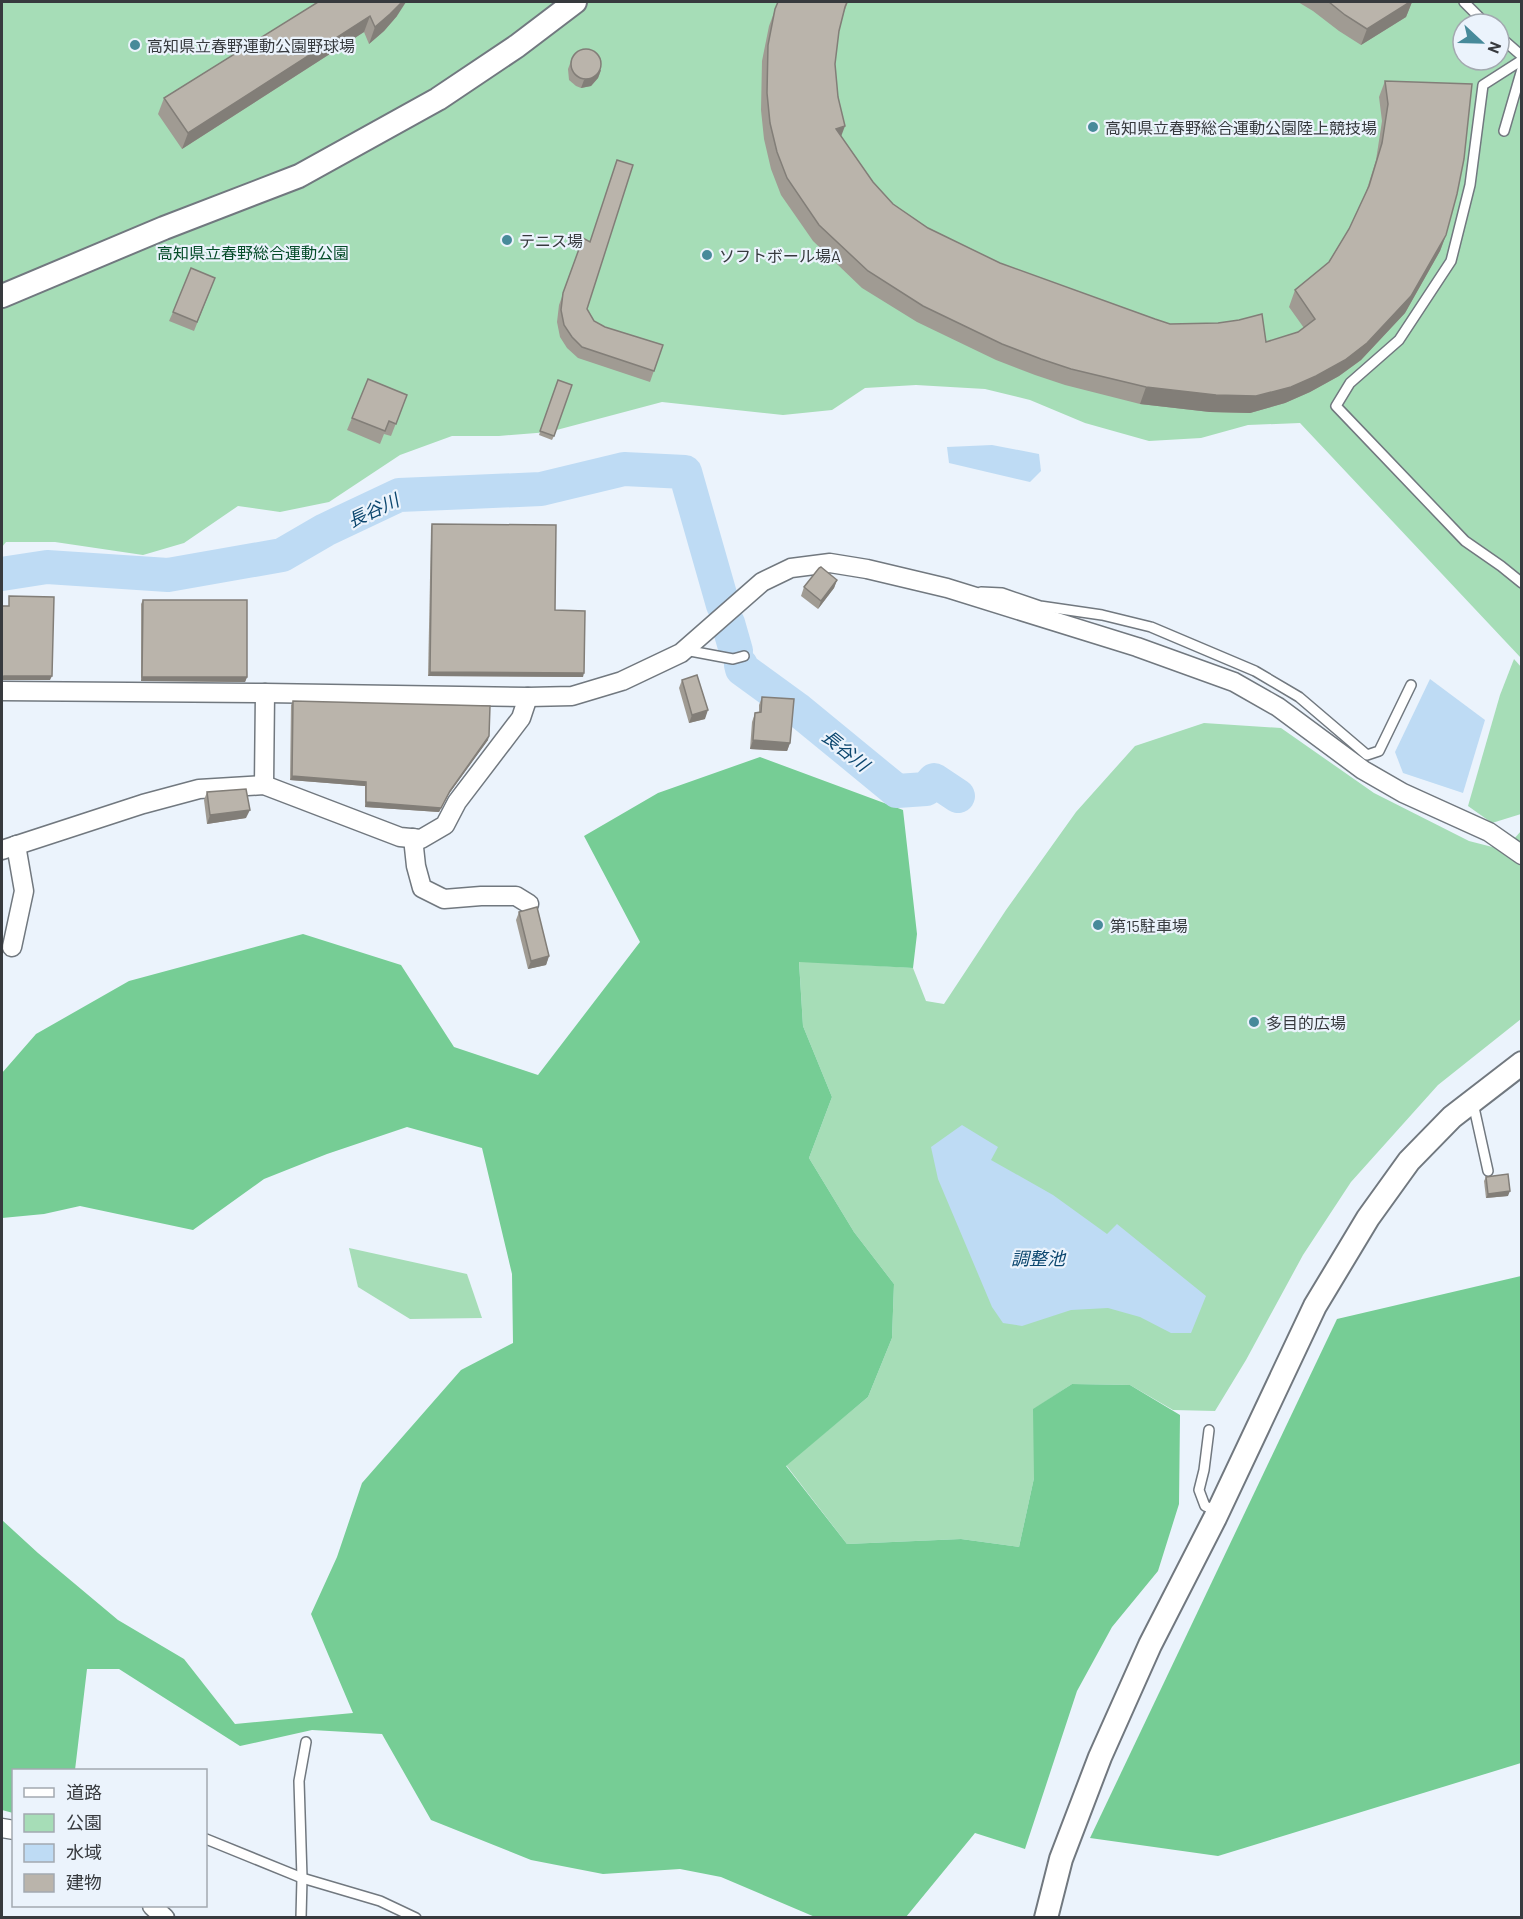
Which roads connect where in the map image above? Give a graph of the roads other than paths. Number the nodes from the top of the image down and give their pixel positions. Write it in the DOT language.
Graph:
graph roads {
  1 [pos="575,2"];
  2 [pos="1521,58"];
  3 [pos="1521,69"];
  4 [pos="1504,131"];
  5 [pos="2,296"];
  6 [pos="1521,584"];
  7 [pos="958,591"];
  8 [pos="684,649"];
  9 [pos="744,656"];
  10 [pos="1411,685"];
  11 [pos="2,691"];
  12 [pos="265,693"];
  13 [pos="528,697"];
  14 [pos="264,785"];
  15 [pos="413,838"];
  16 [pos="9,847"];
  17 [pos="1521,855"];
  18 [pos="529,904"];
  19 [pos="12,947"];
  20 [pos="1521,1063"];
  21 [pos="1472,1101"];
  22 [pos="1488,1171"];
  23 [pos="1209,1430"];
  24 [pos="1218,1511"];
  25 [pos="306,1742"];
  26 [pos="207,1839"];
  27 [pos="302,1878"];
  28 [pos="301,1917"];
  29 [pos="416,1917"];
  30 [pos="1046,1917"];
  1 -- 5 [label="street"];
  2 -- 6 [label="lane"];
  3 -- 4 [label="lane"];
  7 -- 8 [label="street"];
  7 -- 10 [label="lane"];
  7 -- 17 [label="street"];
  8 -- 9 [label="lane"];
  8 -- 13 [label="street"];
  11 -- 12 [label="street"];
  12 -- 13 [label="street"];
  12 -- 14 [label="street"];
  13 -- 15 [label="street"];
  14 -- 15 [label="street"];
  14 -- 16 [label="street"];
  15 -- 18 [label="street"];
  16 -- 19 [label="street"];
  20 -- 21 [label="street"];
  21 -- 22 [label="lane"];
  21 -- 24 [label="street"];
  23 -- 24 [label="lane"];
  24 -- 30 [label="street"];
  25 -- 27 [label="lane"];
  26 -- 27 [label="lane"];
  27 -- 28 [label="lane"];
  27 -- 29 [label="lane"];
}
